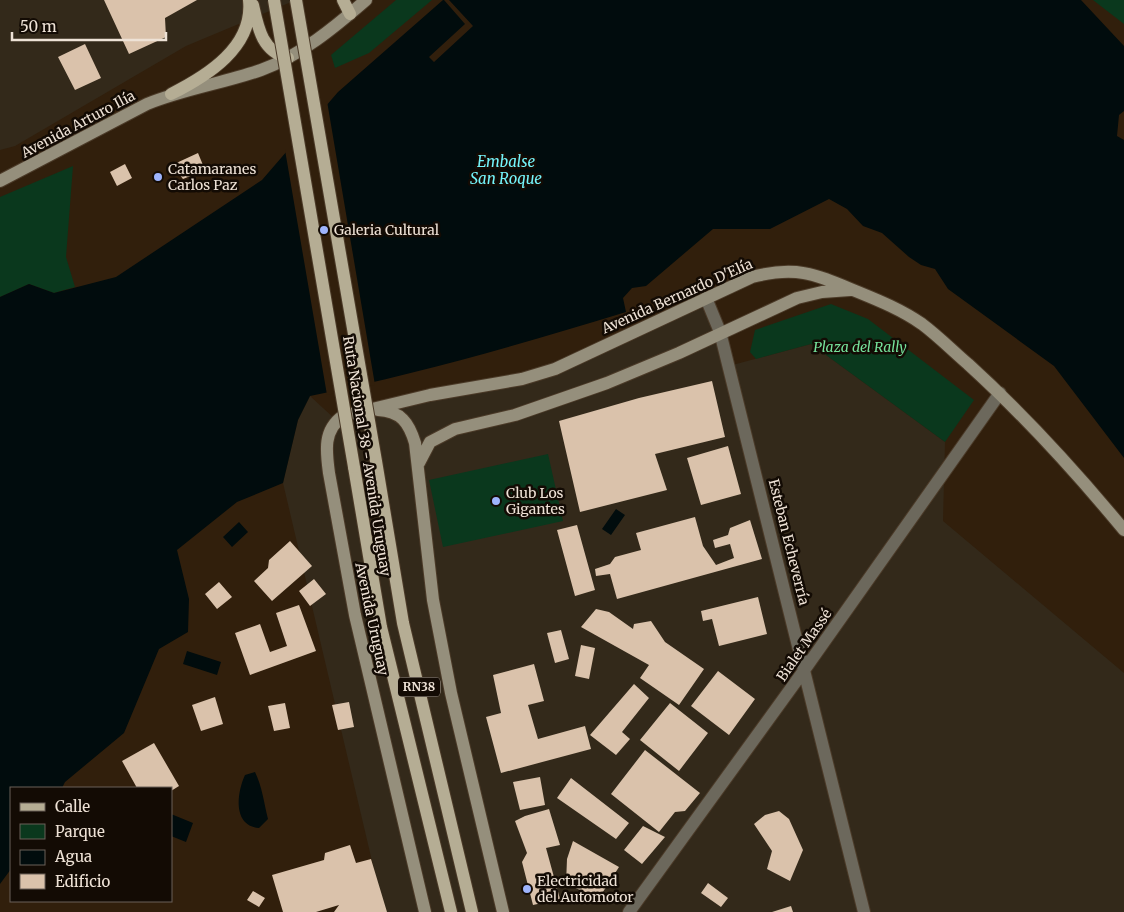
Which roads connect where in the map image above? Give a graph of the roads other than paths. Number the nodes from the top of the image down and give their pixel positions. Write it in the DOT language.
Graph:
graph roads {
  1 [pos="250,0"];
  2 [pos="274,0"];
  3 [pos="296,0"];
  4 [pos="344,0"];
  5 [pos="366,0"];
  6 [pos="350,14"];
  7 [pos="288,58"];
  8 [pos="171,94"];
  9 [pos="0,181"];
  10 [pos="852,290"];
  11 [pos="706,298"];
  12 [pos="720,332"];
  13 [pos="1000,393"];
  14 [pos="371,410"];
  15 [pos="336,420"];
  16 [pos="419,462"];
  17 [pos="1124,530"];
  18 [pos="805,670"];
  19 [pos="425,912"];
  20 [pos="451,912"];
  21 [pos="472,912"];
  22 [pos="503,912"];
  23 [pos="629,912"];
  24 [pos="864,912"];
  1 -- 7 [label="main road"];
  1 -- 8 [label="main road"];
  2 -- 20 [label="main road, Ruta Nacional 38 - Avenida Uruguay / RN38, bridge"];
  3 -- 21 [label="main road, Ruta Nacional 38 - Avenida Uruguay / RN38, bridge"];
  4 -- 6 [label="main road"];
  5 -- 6 [label="main road"];
  6 -- 7 [label="main road"];
  7 -- 8 [label="main road, Avenida Arturo Ilía"];
  8 -- 9 [label="main road, Avenida Arturo Ilía"];
  10 -- 11 [label="main road, Avenida Bernardo D'Elía"];
  10 -- 12 [label="main road"];
  10 -- 13 [label="main road, Avenida Bernardo D'Elía"];
  11 -- 12 [label="street, Esteban Echeverría"];
  11 -- 14 [label="main road, Avenida Bernardo D'Elía"];
  12 -- 16 [label="main road"];
  12 -- 18 [label="street, Esteban Echeverría"];
  13 -- 17 [label="main road, Avenida Bernardo D'Elía"];
  13 -- 18 [label="street, Bialet Massé"];
  14 -- 15 [label="main road, Avenida Bernardo D'Elía"];
  14 -- 16 [label="main road"];
  15 -- 19 [label="main road, Avenida Uruguay"];
  16 -- 22 [label="main road"];
  18 -- 23 [label="street, Bialet Massé"];
  18 -- 24 [label="street, Esteban Echeverría"];
}
